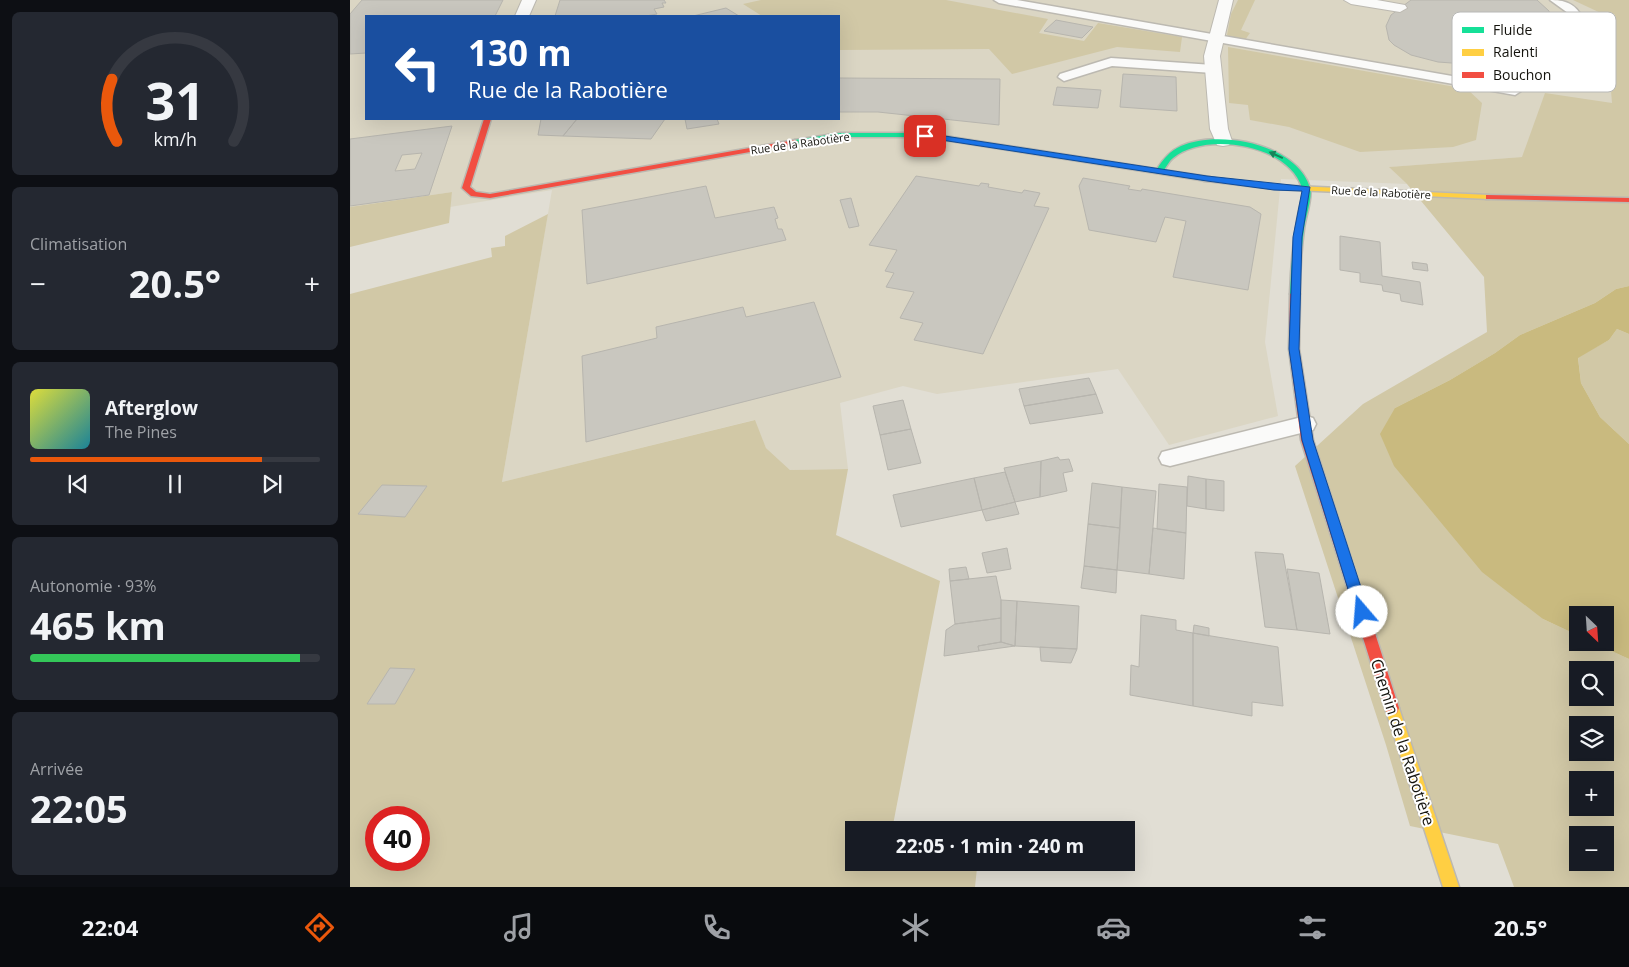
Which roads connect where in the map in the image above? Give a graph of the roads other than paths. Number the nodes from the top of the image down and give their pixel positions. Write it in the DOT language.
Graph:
graph roads {
  1 [pos="529,0"];
  2 [pos="999,0"];
  3 [pos="1226,0"];
  4 [pos="1351,0"];
  5 [pos="1556,0"];
  6 [pos="1404,3"];
  7 [pos="1574,12"];
  8 [pos="522,15"];
  9 [pos="1216,39"];
  10 [pos="1213,69"];
  11 [pos="1064,77"];
  12 [pos="1452,80"];
  13 [pos="487,120"];
  14 [pos="1222,141"];
  15 [pos="1159,172"];
  16 [pos="1307,189"];
  17 [pos="1629,200"];
  18 [pos="1306,424"];
  19 [pos="1170,458"];
  20 [pos="1452,887"];
  1 -- 8 [label="street"];
  2 -- 9 [label="lane"];
  3 -- 9 [label="street"];
  4 -- 6 [label="street"];
  5 -- 7 [label="lane"];
  9 -- 10 [label="street"];
  9 -- 12 [label="lane"];
  10 -- 11 [label="lane"];
  10 -- 14 [label="street"];
  13 -- 15 [label="street, Rue de la Rabotière"];
  14 -- 15 [label="street"];
  16 -- 14 [label="street, one-way"];
  15 -- 16 [label="street, Rue de la Rabotière"];
  16 -- 17 [label="street, Rue de la Rabotière"];
  16 -- 18 [label="street, Chemin de la Rabotière"];
  18 -- 19 [label="lane"];
  18 -- 20 [label="street, Chemin de la Rabotière"];
}
